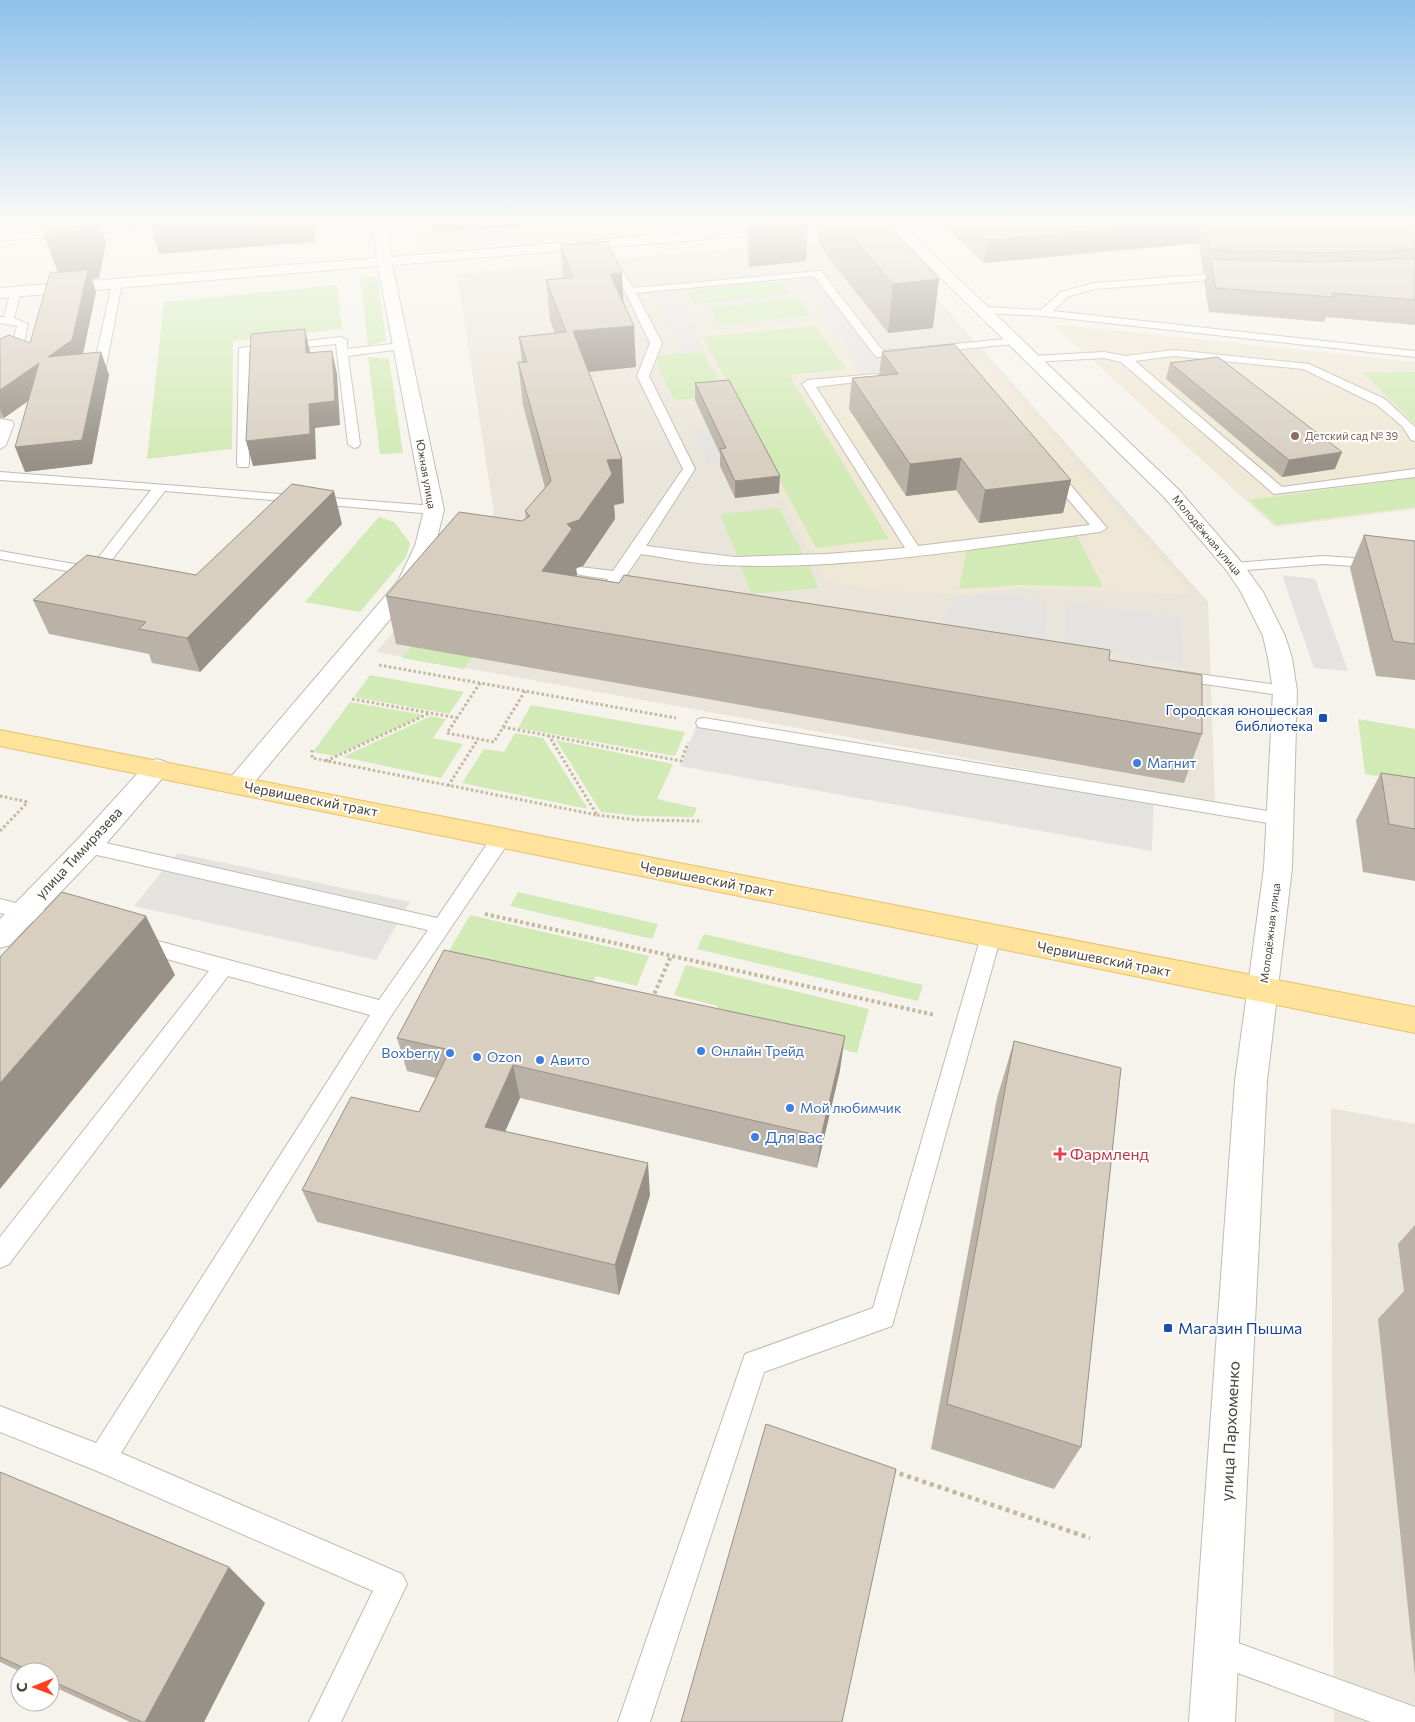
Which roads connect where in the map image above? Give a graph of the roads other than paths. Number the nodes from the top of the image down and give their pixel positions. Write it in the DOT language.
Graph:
graph roads {
  1 [pos="12,300"];
  2 [pos="113,300"];
  3 [pos="392,300"];
  4 [pos="635,300"];
  5 [pos="837,300"];
  6 [pos="974,300"];
  7 [pos="1058,300"];
  8 [pos="985,310"];
  9 [pos="1044,312"];
  10 [pos="4,320"];
  11 [pos="1015,341"];
  12 [pos="401,346"];
  13 [pos="342,353"];
  14 [pos="1415,354"];
  15 [pos="1033,358"];
  16 [pos="1124,359"];
  17 [pos="0,362"];
  18 [pos="99,371"];
  19 [pos="886,376"];
  20 [pos="0,423"];
  21 [pos="1415,437"];
  22 [pos="0,444"];
  23 [pos="354,444"];
  24 [pos="1044,462"];
  25 [pos="243,464"];
  26 [pos="1415,473"];
  27 [pos="0,476"];
  28 [pos="162,487"];
  29 [pos="434,510"];
  30 [pos="637,550"];
  31 [pos="914,551"];
  32 [pos="0,555"];
  33 [pos="1415,566"];
  34 [pos="1235,567"];
  35 [pos="580,571"];
  36 [pos="617,576"];
  37 [pos="636,598"];
  38 [pos="1161,674"];
  39 [pos="1285,691"];
  40 [pos="701,722"];
  41 [pos="0,738"];
  42 [pos="157,768"];
  43 [pos="239,784"];
  44 [pos="1279,819"];
  45 [pos="502,837"];
  46 [pos="88,846"];
  47 [pos="12,908"];
  48 [pos="441,926"];
  49 [pos="81,927"];
  50 [pos="991,936"];
  51 [pos="0,937"];
  52 [pos="119,938"];
  53 [pos="222,968"];
  54 [pos="1263,990"];
  55 [pos="384,1010"];
  56 [pos="1415,1020"];
  57 [pos="967,1022"];
  58 [pos="0,1256"];
  59 [pos="0,1419"];
  60 [pos="102,1459"];
  61 [pos="1216,1650"];
  62 [pos="325,1722"];
  63 [pos="634,1722"];
  64 [pos="1212,1722"];
  65 [pos="1414,1722"];
  1 -- 10 [label="lane"];
  2 -- 18 [label="lane"];
  3 -- 12 [label="street, Южная улица"];
  4 -- 30 [label="lane"];
  5 -- 11 [label="lane"];
  6 -- 8 [label="street, Молодёжная улица"];
  7 -- 9 [label="lane"];
  8 -- 9 [label="lane"];
  8 -- 11 [label="street, Молодёжная улица"];
  9 -- 14 [label="lane"];
  10 -- 17 [label="lane"];
  11 -- 15 [label="street, Молодёжная улица"];
  12 -- 13 [label="lane"];
  12 -- 29 [label="street, Южная улица"];
  13 -- 23 [label="lane"];
  13 -- 25 [label="lane"];
  15 -- 16 [label="lane"];
  15 -- 34 [label="street, Молодёжная улица"];
  16 -- 21 [label="lane"];
  16 -- 26 [label="lane"];
  19 -- 31 [label="lane"];
  20 -- 22 [label="lane"];
  24 -- 31 [label="lane"];
  27 -- 28 [label="lane"];
  28 -- 29 [label="lane"];
  28 -- 32 [label="lane"];
  29 -- 43 [label="street, Южная улица"];
  30 -- 31 [label="lane"];
  30 -- 36 [label="lane"];
  33 -- 34 [label="lane"];
  34 -- 39 [label="street, Молодёжная улица"];
  35 -- 36 [label="lane"];
  36 -- 37 [label="lane"];
  38 -- 39 [label="lane"];
  39 -- 44 [label="street, Молодёжная улица"];
  40 -- 44 [label="lane"];
  41 -- 42 [label="main road, Червишевский тракт"];
  42 -- 43 [label="main road, Червишевский тракт"];
  42 -- 46 [label="street, улица Тимирязева"];
  43 -- 45 [label="main road, Червишевский тракт"];
  44 -- 54 [label="street, Молодёжная улица"];
  45 -- 48 [label="lane"];
  45 -- 50 [label="main road, Червишевский тракт"];
  46 -- 47 [label="street, улица Тимирязева"];
  46 -- 48 [label="lane"];
  47 -- 49 [label="lane"];
  47 -- 51 [label="street, улица Тимирязева"];
  48 -- 55 [label="lane"];
  50 -- 54 [label="main road, Червишевский тракт"];
  50 -- 57 [label="lane"];
  52 -- 53 [label="lane"];
  53 -- 55 [label="lane"];
  53 -- 58 [label="lane"];
  54 -- 56 [label="main road, Червишевский тракт"];
  54 -- 61 [label="street, улица Пархоменко"];
  55 -- 60 [label="lane"];
  57 -- 63 [label="lane"];
  59 -- 60 [label="lane"];
  60 -- 62 [label="lane"];
  61 -- 64 [label="street, улица Пархоменко"];
  61 -- 65 [label="lane"];
}
